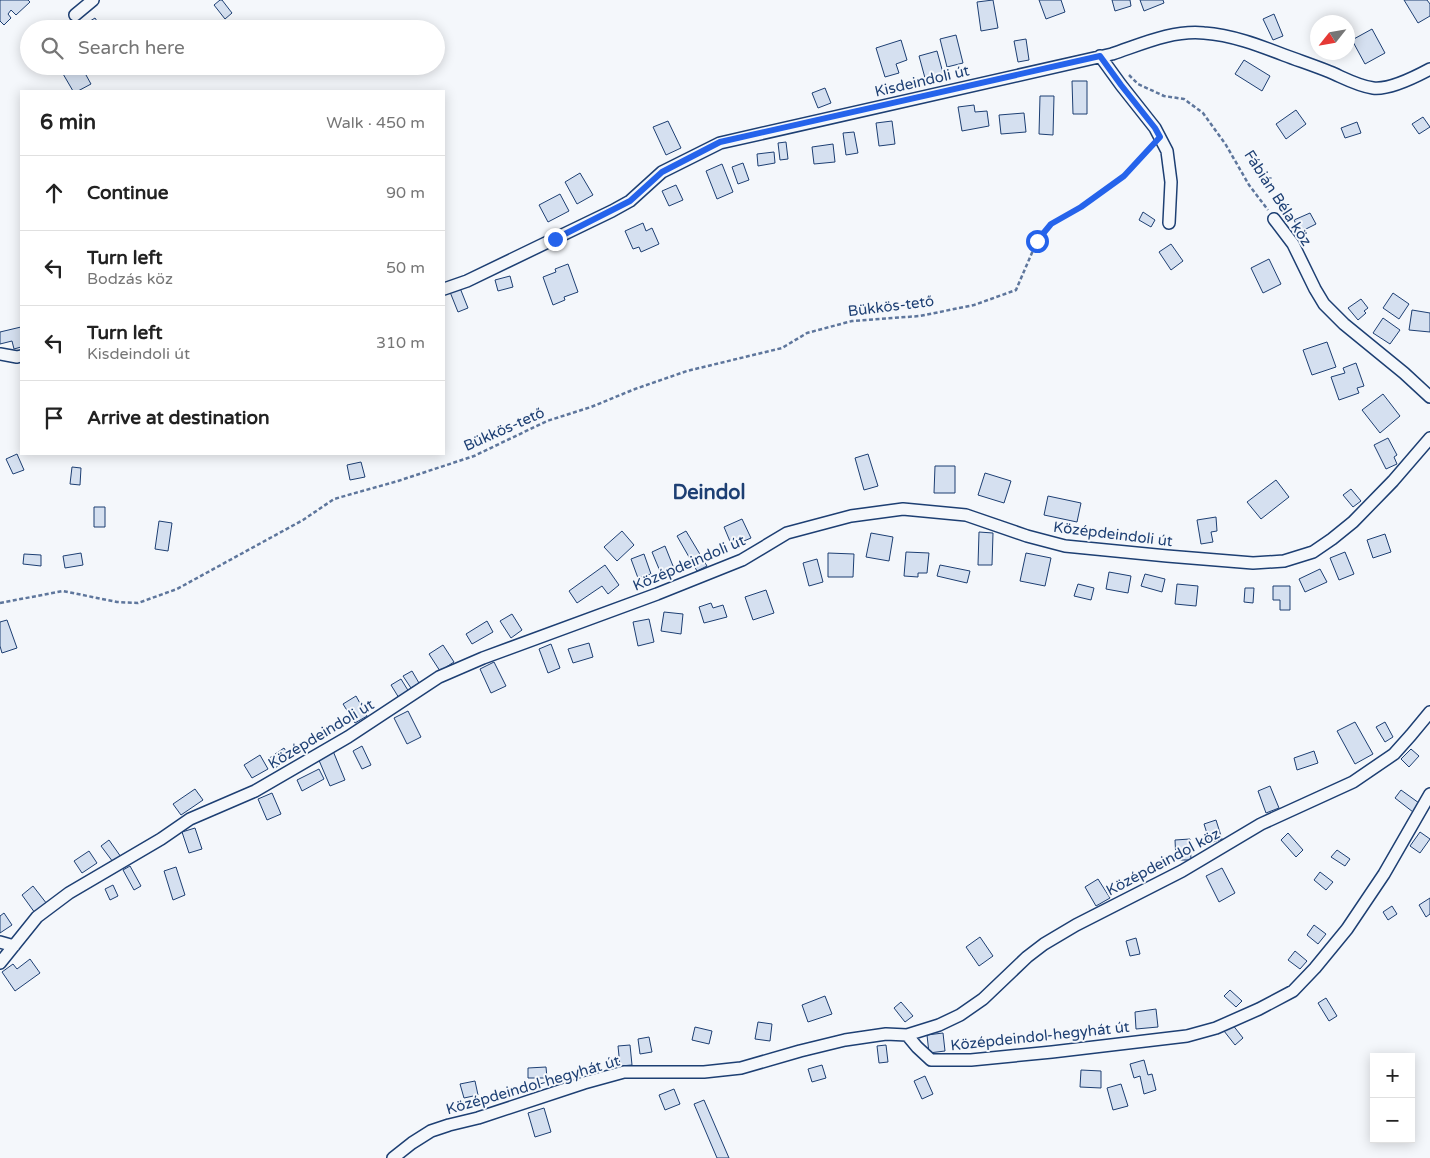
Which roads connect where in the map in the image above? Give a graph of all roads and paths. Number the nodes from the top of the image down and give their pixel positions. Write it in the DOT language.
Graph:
graph roads {
  1 [pos="92,0"];
  2 [pos="75,15"];
  3 [pos="1100,56"];
  4 [pos="1430,68"];
  5 [pos="1127,73"];
  6 [pos="1160,137"];
  7 [pos="1274,220"];
  8 [pos="1169,223"];
  9 [pos="445,289"];
  10 [pos="0,354"];
  11 [pos="20,356"];
  12 [pos="1430,397"];
  13 [pos="1430,438"];
  14 [pos="0,602"];
  15 [pos="1430,712"];
  16 [pos="1430,794"];
  17 [pos="0,942"];
  18 [pos="14,946"];
  19 [pos="0,963"];
  20 [pos="908,1035"];
  21 [pos="394,1158"];
  1 -- 2 [label="street"];
  3 -- 4 [label="street, Kisdeindoli út"];
  3 -- 6 [label="street"];
  3 -- 9 [label="street, Kisdeindoli út"];
  5 -- 7 [label="path, Fábián Béla köz"];
  6 -- 8 [label="street"];
  6 -- 14 [label="path, Bükkös-tető"];
  7 -- 12 [label="street, Fábián Béla köz"];
  10 -- 11 [label="street"];
  13 -- 18 [label="street, Középdeindoli út"];
  15 -- 20 [label="street, Középdeindol köz"];
  16 -- 20 [label="street, Középdeindol-hegyhát út"];
  17 -- 18 [label="street"];
  18 -- 19 [label="street, Középdeindoli út"];
  20 -- 21 [label="street, Középdeindol-hegyhát út"];
}
